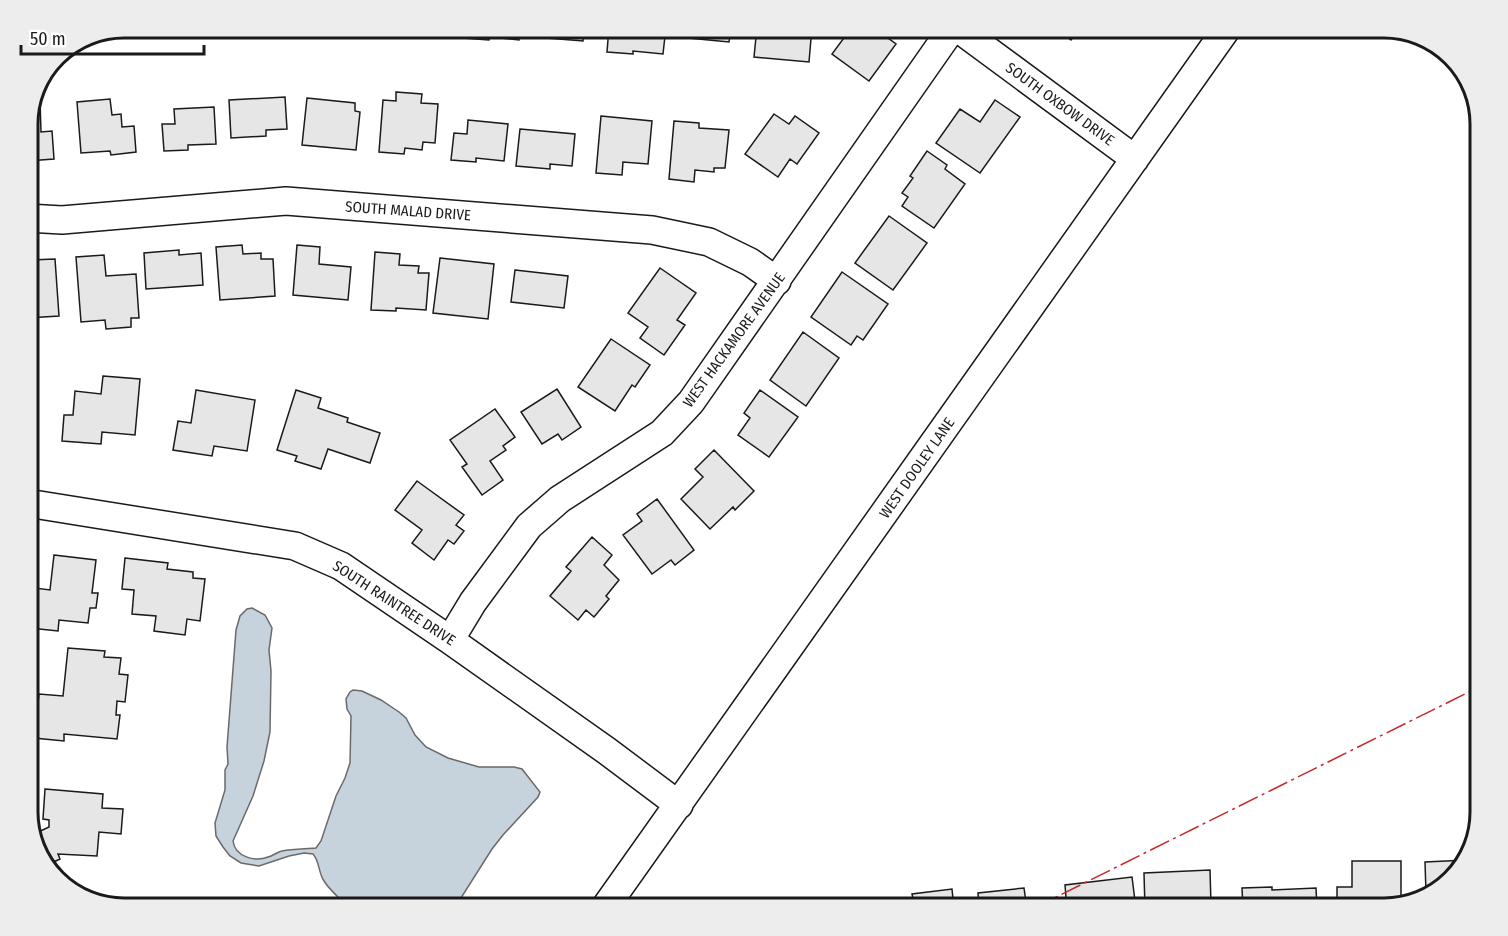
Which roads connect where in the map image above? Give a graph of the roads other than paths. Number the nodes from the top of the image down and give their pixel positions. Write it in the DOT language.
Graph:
graph roads {
  1 [pos="946,38"];
  2 [pos="969,38"];
  3 [pos="1220,38"];
  4 [pos="1135,159"];
  5 [pos="38,219"];
  6 [pos="777,281"];
  7 [pos="38,505"];
  8 [pos="450,640"];
  9 [pos="679,805"];
  10 [pos="612,898"];
  1 -- 6 [label="street, WEST HACKAMORE AVENUE"];
  2 -- 4 [label="street, SOUTH OXBOW DRIVE"];
  3 -- 4 [label="street, WEST DOOLEY LANE"];
  4 -- 9 [label="street, WEST DOOLEY LANE"];
  5 -- 6 [label="street, SOUTH MALAD DRIVE"];
  6 -- 8 [label="street, WEST HACKAMORE AVENUE"];
  7 -- 8 [label="street, SOUTH RAINTREE DRIVE"];
  8 -- 9 [label="street, SOUTH RAINTREE DRIVE"];
  9 -- 10 [label="street, WEST DOOLEY LANE"];
}
